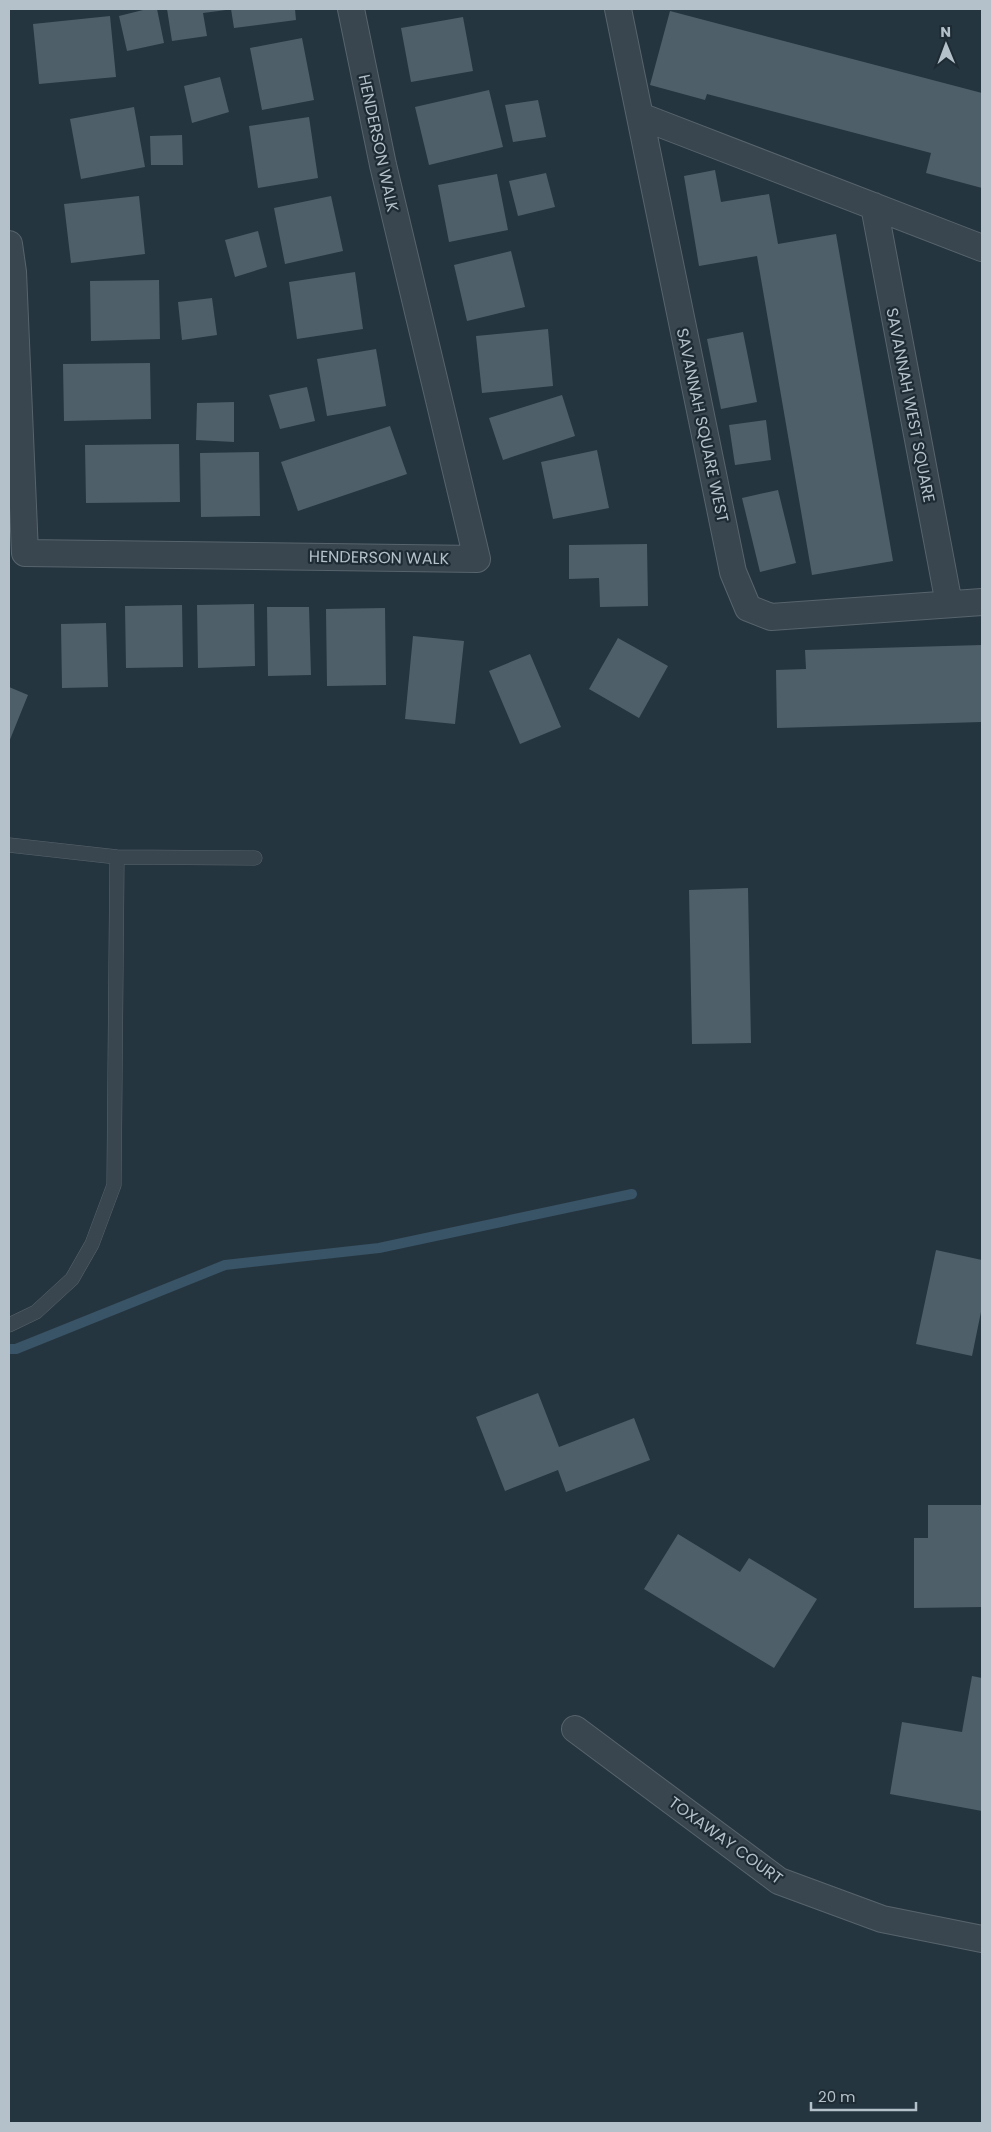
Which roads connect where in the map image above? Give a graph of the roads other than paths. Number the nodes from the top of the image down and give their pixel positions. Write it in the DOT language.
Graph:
graph roads {
  1 [pos="351,9"];
  2 [pos="618,9"];
  3 [pos="640,116"];
  4 [pos="874,206"];
  5 [pos="9,244"];
  6 [pos="982,248"];
  7 [pos="982,602"];
  8 [pos="948,604"];
  9 [pos="9,845"];
  10 [pos="117,857"];
  11 [pos="255,858"];
  12 [pos="9,1325"];
  13 [pos="575,1728"];
  14 [pos="982,1939"];
  1 -- 5 [label="street, HENDERSON WALK"];
  2 -- 3 [label="street, SAVANNAH SQUARE WEST"];
  3 -- 4 [label="street"];
  3 -- 8 [label="street, SAVANNAH SQUARE WEST"];
  4 -- 6 [label="street"];
  4 -- 8 [label="street, SAVANNAH WEST SQUARE"];
  7 -- 8 [label="street, SAVANNAH SQUARE WEST"];
  9 -- 10 [label="lane"];
  10 -- 11 [label="lane"];
  10 -- 12 [label="lane"];
  13 -- 14 [label="street, TOXAWAY COURT"];
}
